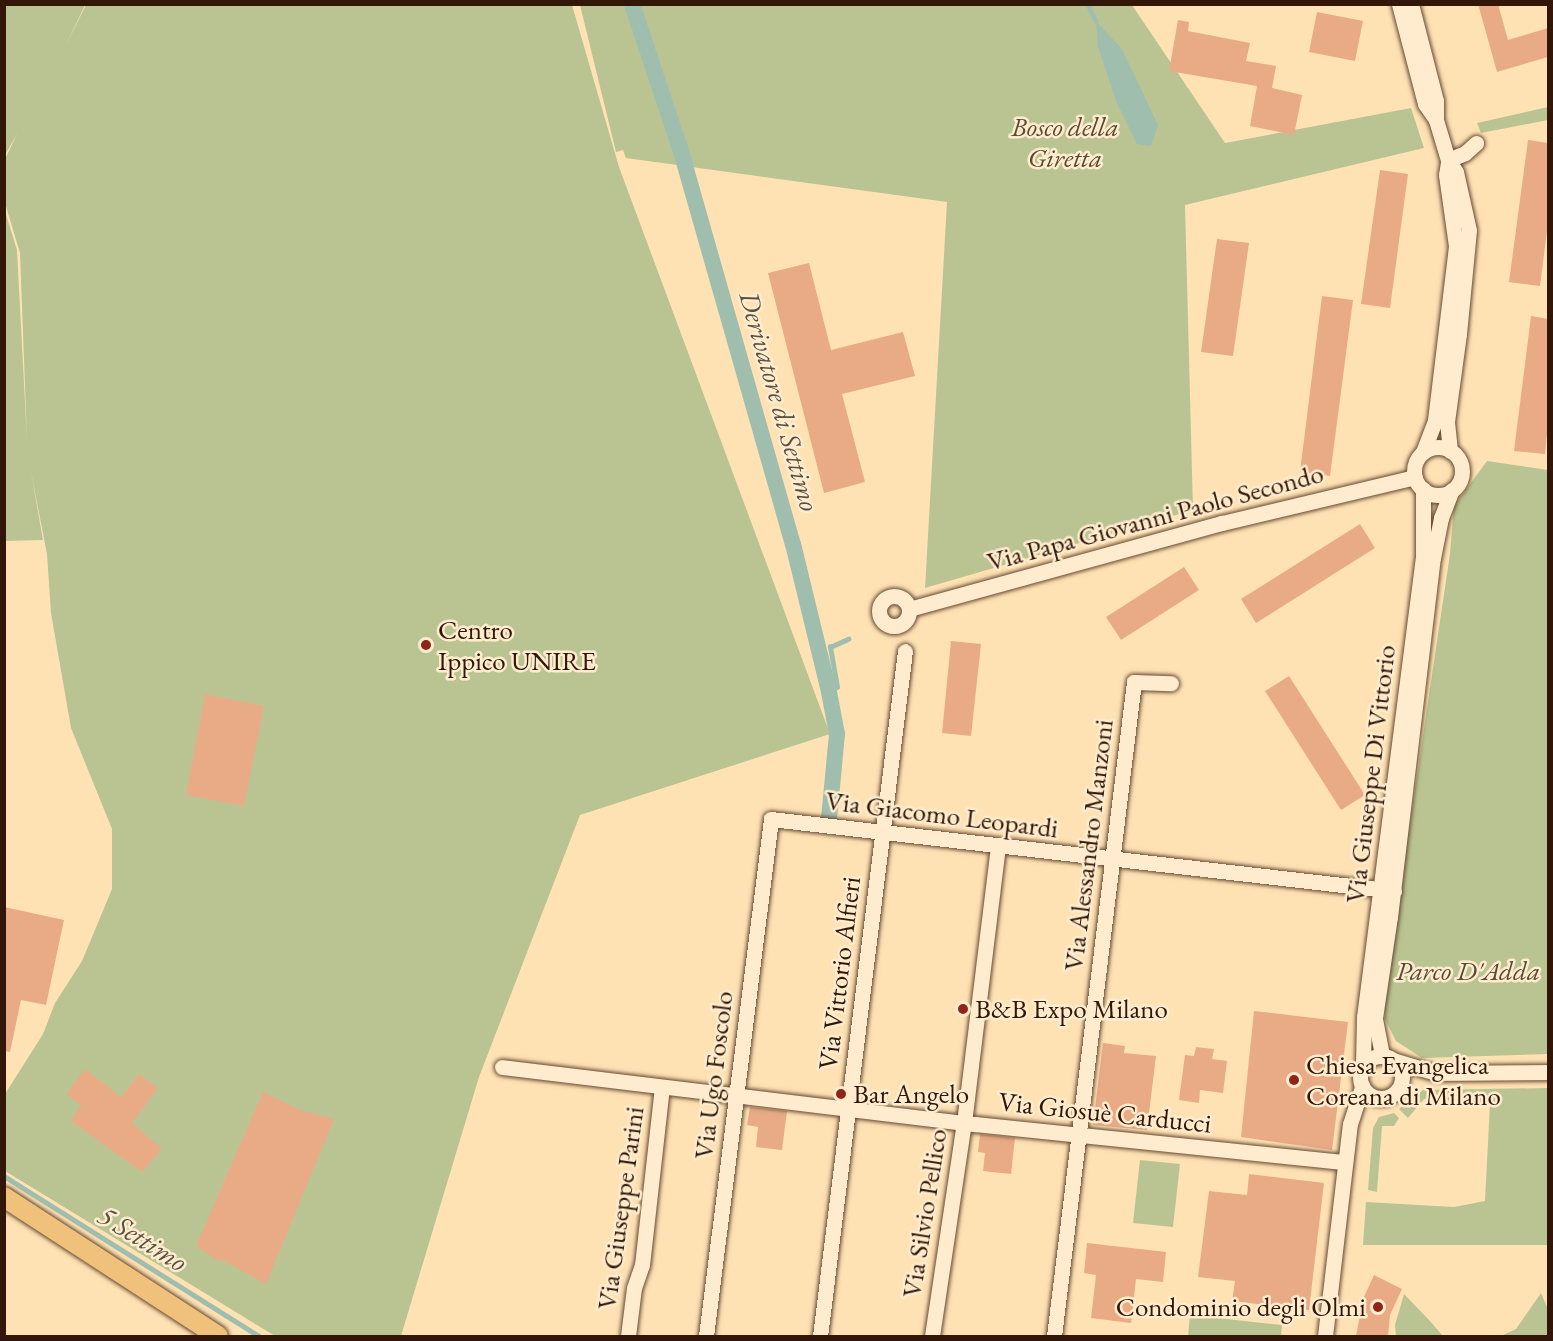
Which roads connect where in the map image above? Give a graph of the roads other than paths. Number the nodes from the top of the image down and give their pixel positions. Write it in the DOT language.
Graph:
graph roads {
  1 [pos="1399,4"];
  2 [pos="1411,4"];
  3 [pos="1436,120"];
  4 [pos="1476,143"];
  5 [pos="1448,160"];
  6 [pos="1450,451"];
  7 [pos="1423,452"];
  8 [pos="1419,483"];
  9 [pos="1452,490"];
  10 [pos="909,609"];
  11 [pos="905,651"];
  12 [pos="1171,683"];
  13 [pos="771,819"];
  14 [pos="882,833"];
  15 [pos="998,847"];
  16 [pos="1113,859"];
  17 [pos="1387,890"];
  18 [pos="1389,1059"];
  19 [pos="1363,1065"];
  20 [pos="502,1067"];
  21 [pos="1436,1072"];
  22 [pos="1548,1072"];
  23 [pos="662,1086"];
  24 [pos="1362,1086"];
  25 [pos="1399,1089"];
  26 [pos="736,1097"];
  27 [pos="1380,1098"];
  28 [pos="848,1109"];
  29 [pos="964,1123"];
  30 [pos="1350,1124"];
  31 [pos="1078,1135"];
  32 [pos="1346,1162"];
  33 [pos="4,1197"];
  34 [pos="4,1212"];
  35 [pos="198,1336"];
  36 [pos="218,1336"];
  37 [pos="628,1336"];
  38 [pos="706,1336"];
  39 [pos="820,1336"];
  40 [pos="932,1336"];
  41 [pos="1054,1336"];
  42 [pos="1325,1336"];
  1 -- 3 [label="street"];
  2 -- 3 [label="street"];
  3 -- 5 [label="street"];
  4 -- 5 [label="street"];
  5 -- 6 [label="street"];
  5 -- 7 [label="street"];
  6 -- 7 [label="street"];
  6 -- 9 [label="street"];
  7 -- 8 [label="street"];
  8 -- 9 [label="street"];
  8 -- 10 [label="street, Via Papa Giovanni Paolo Secondo"];
  8 -- 17 [label="street, Via Giuseppe Di Vittorio"];
  9 -- 17 [label="street, Via Giuseppe Di Vittorio"];
  11 -- 14 [label="street, Via Vittorio Alfieri"];
  12 -- 16 [label="street, Via Alessandro Manzoni"];
  13 -- 14 [label="street, Via Giacomo Leopardi"];
  13 -- 26 [label="street, Via Ugo Foscolo"];
  14 -- 15 [label="street, Via Giacomo Leopardi"];
  14 -- 28 [label="street, Via Vittorio Alfieri"];
  15 -- 16 [label="street, Via Giacomo Leopardi"];
  15 -- 29 [label="street, Via Silvio Pellico"];
  16 -- 17 [label="street, Via Giacomo Leopardi"];
  16 -- 31 [label="street, Via Alessandro Manzoni"];
  17 -- 18 [label="street, Via Giuseppe Di Vittorio"];
  17 -- 19 [label="street, Via Giuseppe Di Vittorio"];
  18 -- 19 [label="street"];
  18 -- 21 [label="street"];
  18 -- 25 [label="street"];
  19 -- 24 [label="street"];
  20 -- 23 [label="street, Via Giosuè Carducci"];
  21 -- 22 [label="street"];
  21 -- 25 [label="street"];
  23 -- 26 [label="street, Via Giosuè Carducci"];
  23 -- 37 [label="street, Via Giuseppe Parini"];
  24 -- 27 [label="street"];
  24 -- 30 [label="street"];
  25 -- 27 [label="street"];
  26 -- 28 [label="street, Via Giosuè Carducci"];
  26 -- 38 [label="street, Via Ugo Foscolo"];
  27 -- 30 [label="street"];
  28 -- 29 [label="street, Via Giosuè Carducci"];
  28 -- 39 [label="street, Via Vittorio Alfieri"];
  29 -- 31 [label="street, Via Giosuè Carducci"];
  29 -- 40 [label="street, Via Silvio Pellico"];
  30 -- 32 [label="street"];
  31 -- 32 [label="street, Via Giosuè Carducci"];
  31 -- 41 [label="street, Via Alessandro Manzoni"];
  32 -- 42 [label="street"];
  33 -- 36 [label="main road"];
  34 -- 35 [label="main road"];
}
